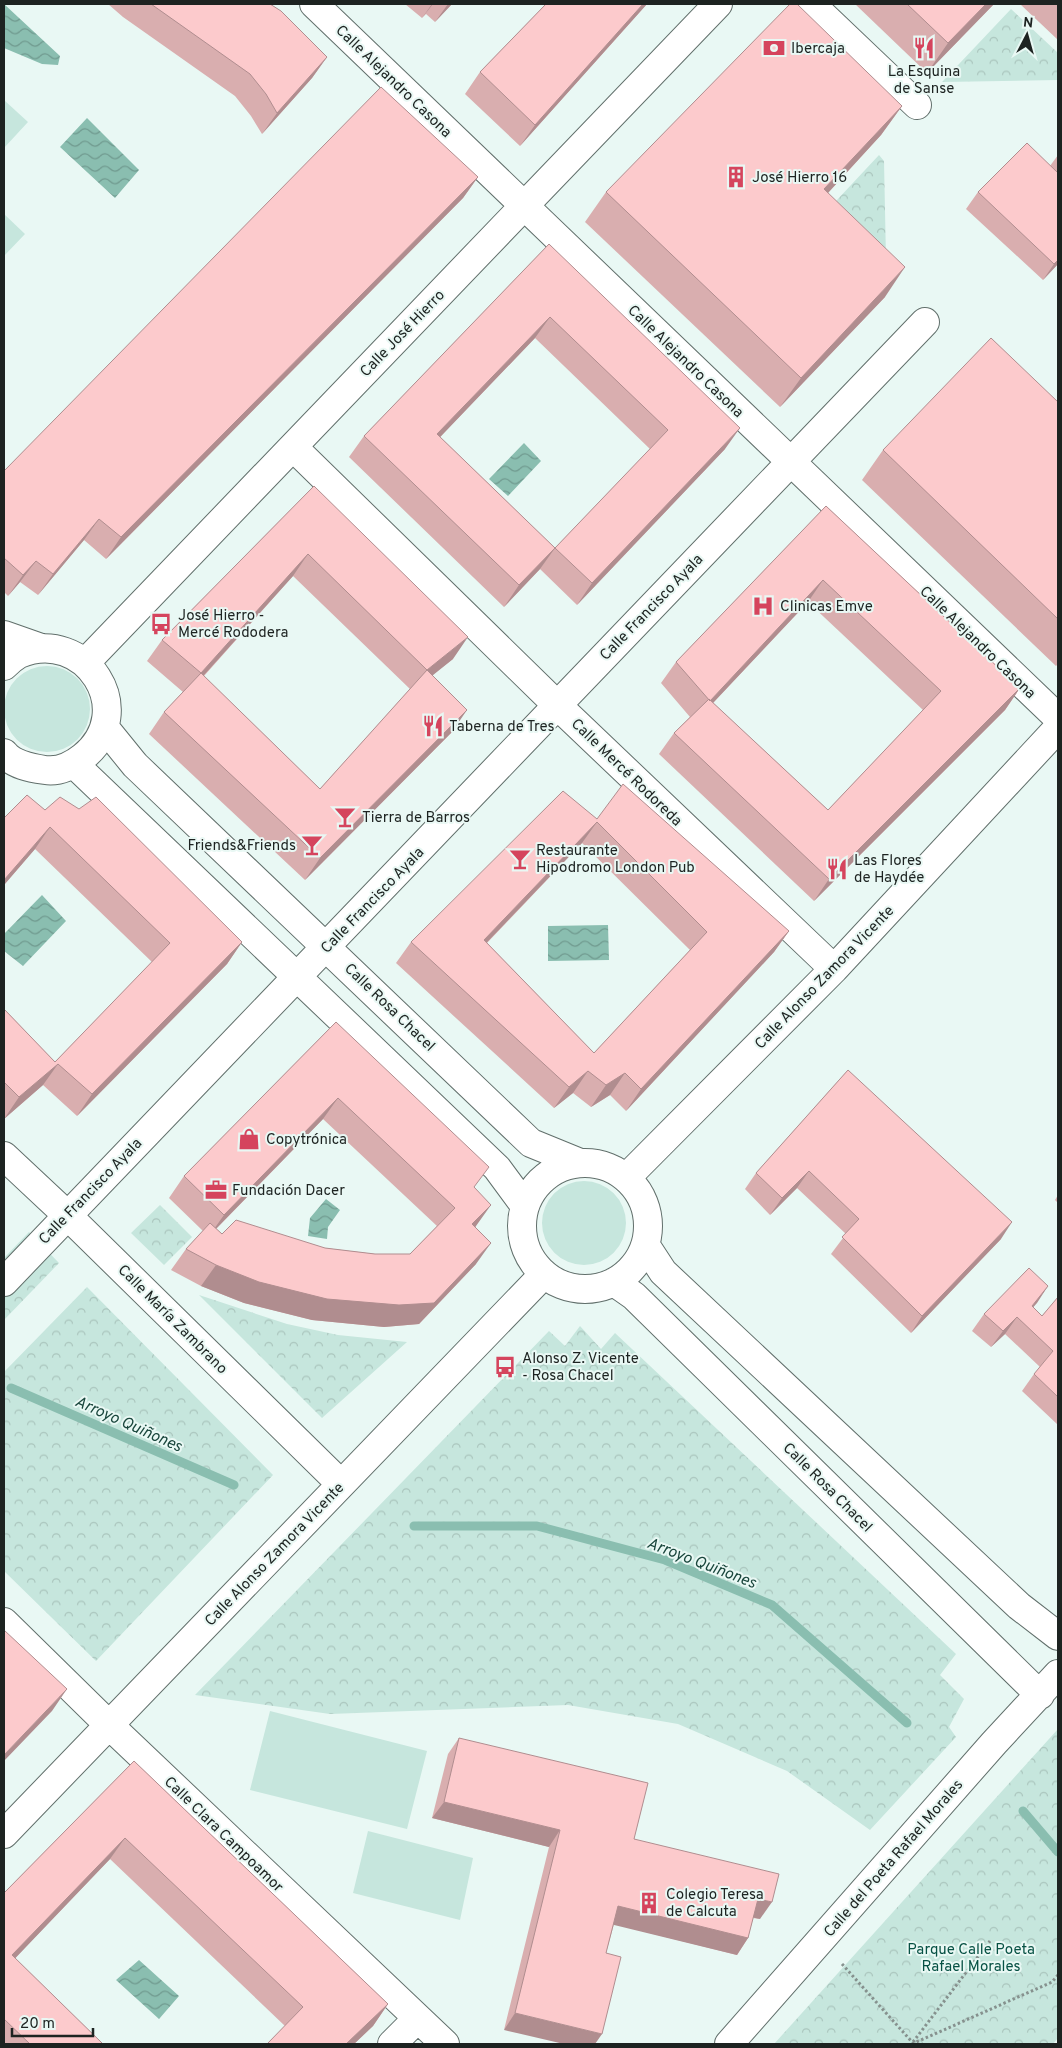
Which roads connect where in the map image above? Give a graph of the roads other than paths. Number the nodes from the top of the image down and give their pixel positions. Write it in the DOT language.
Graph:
graph roads {
  1 [pos="314,4"];
  2 [pos="718,4"];
  3 [pos="811,4"];
  4 [pos="916,106"];
  5 [pos="523,206"];
  6 [pos="925,322"];
  7 [pos="293,446"];
  8 [pos="790,461"];
  9 [pos="4,635"];
  10 [pos="41,648"];
  11 [pos="86,662"];
  12 [pos="4,666"];
  13 [pos="557,705"];
  14 [pos="1058,718"];
  15 [pos="105,728"];
  16 [pos="1058,728"];
  17 [pos="4,756"];
  18 [pos="74,764"];
  19 [pos="327,947"];
  20 [pos="834,969"];
  21 [pos="298,977"];
  22 [pos="4,1156"];
  23 [pos="580,1163"];
  24 [pos="626,1178"];
  25 [pos="524,1206"];
  26 [pos="67,1215"];
  27 [pos="646,1246"];
  28 [pos="544,1274"];
  29 [pos="4,1282"];
  30 [pos="614,1282"];
  31 [pos="341,1484"];
  32 [pos="4,1622"];
  33 [pos="1058,1636"];
  34 [pos="1058,1674"];
  35 [pos="1040,1694"];
  36 [pos="109,1725"];
  37 [pos="4,1834"];
  38 [pos="416,2019"];
  39 [pos="392,2044"];
  40 [pos="445,2044"];
  41 [pos="729,2044"];
  1 -- 5 [label="street, Calle Alejandro Casona"];
  2 -- 5 [label="street, Calle José Hierro"];
  3 -- 4 [label="street"];
  5 -- 7 [label="street, Calle José Hierro"];
  5 -- 8 [label="street, Calle Alejandro Casona"];
  6 -- 8 [label="street, Calle Francisco Ayala"];
  7 -- 11 [label="street, Calle José Hierro"];
  7 -- 13 [label="street, Calle Mercé Rodoreda"];
  8 -- 13 [label="street, Calle Francisco Ayala"];
  8 -- 14 [label="street, Calle Alejandro Casona"];
  9 -- 10 [label="street"];
  10 -- 11 [label="street"];
  10 -- 12 [label="street"];
  11 -- 15 [label="street"];
  13 -- 19 [label="street, Calle Francisco Ayala"];
  13 -- 20 [label="street, Calle Mercé Rodoreda"];
  15 -- 18 [label="street"];
  15 -- 19 [label="street, Calle Rosa Chacel"];
  16 -- 20 [label="street, Calle Alonso Zamora Vicente"];
  17 -- 18 [label="street"];
  18 -- 21 [label="street"];
  19 -- 21 [label="street, Calle Francisco Ayala"];
  19 -- 23 [label="street, Calle Rosa Chacel"];
  20 -- 24 [label="street, Calle Alonso Zamora Vicente"];
  21 -- 25 [label="street"];
  21 -- 26 [label="street, Calle Francisco Ayala"];
  22 -- 26 [label="street, Calle María Zambrano"];
  23 -- 24 [label="street"];
  23 -- 25 [label="street"];
  24 -- 27 [label="street"];
  25 -- 28 [label="street"];
  26 -- 29 [label="street, Calle Francisco Ayala"];
  26 -- 31 [label="street, Calle María Zambrano"];
  27 -- 30 [label="street"];
  27 -- 33 [label="street"];
  28 -- 30 [label="street"];
  28 -- 31 [label="street, Calle Alonso Zamora Vicente"];
  30 -- 35 [label="street, Calle Rosa Chacel"];
  31 -- 36 [label="street, Calle Alonso Zamora Vicente"];
  32 -- 36 [label="street, Calle Clara Campoamor"];
  34 -- 35 [label="street, Calle del Poeta Rafael Morales"];
  35 -- 41 [label="street, Calle del Poeta Rafael Morales"];
  36 -- 37 [label="street, Calle Alonso Zamora Vicente"];
  36 -- 38 [label="street, Calle Clara Campoamor"];
  38 -- 39 [label="street"];
  38 -- 40 [label="street, Calle Clara Campoamor"];
}
